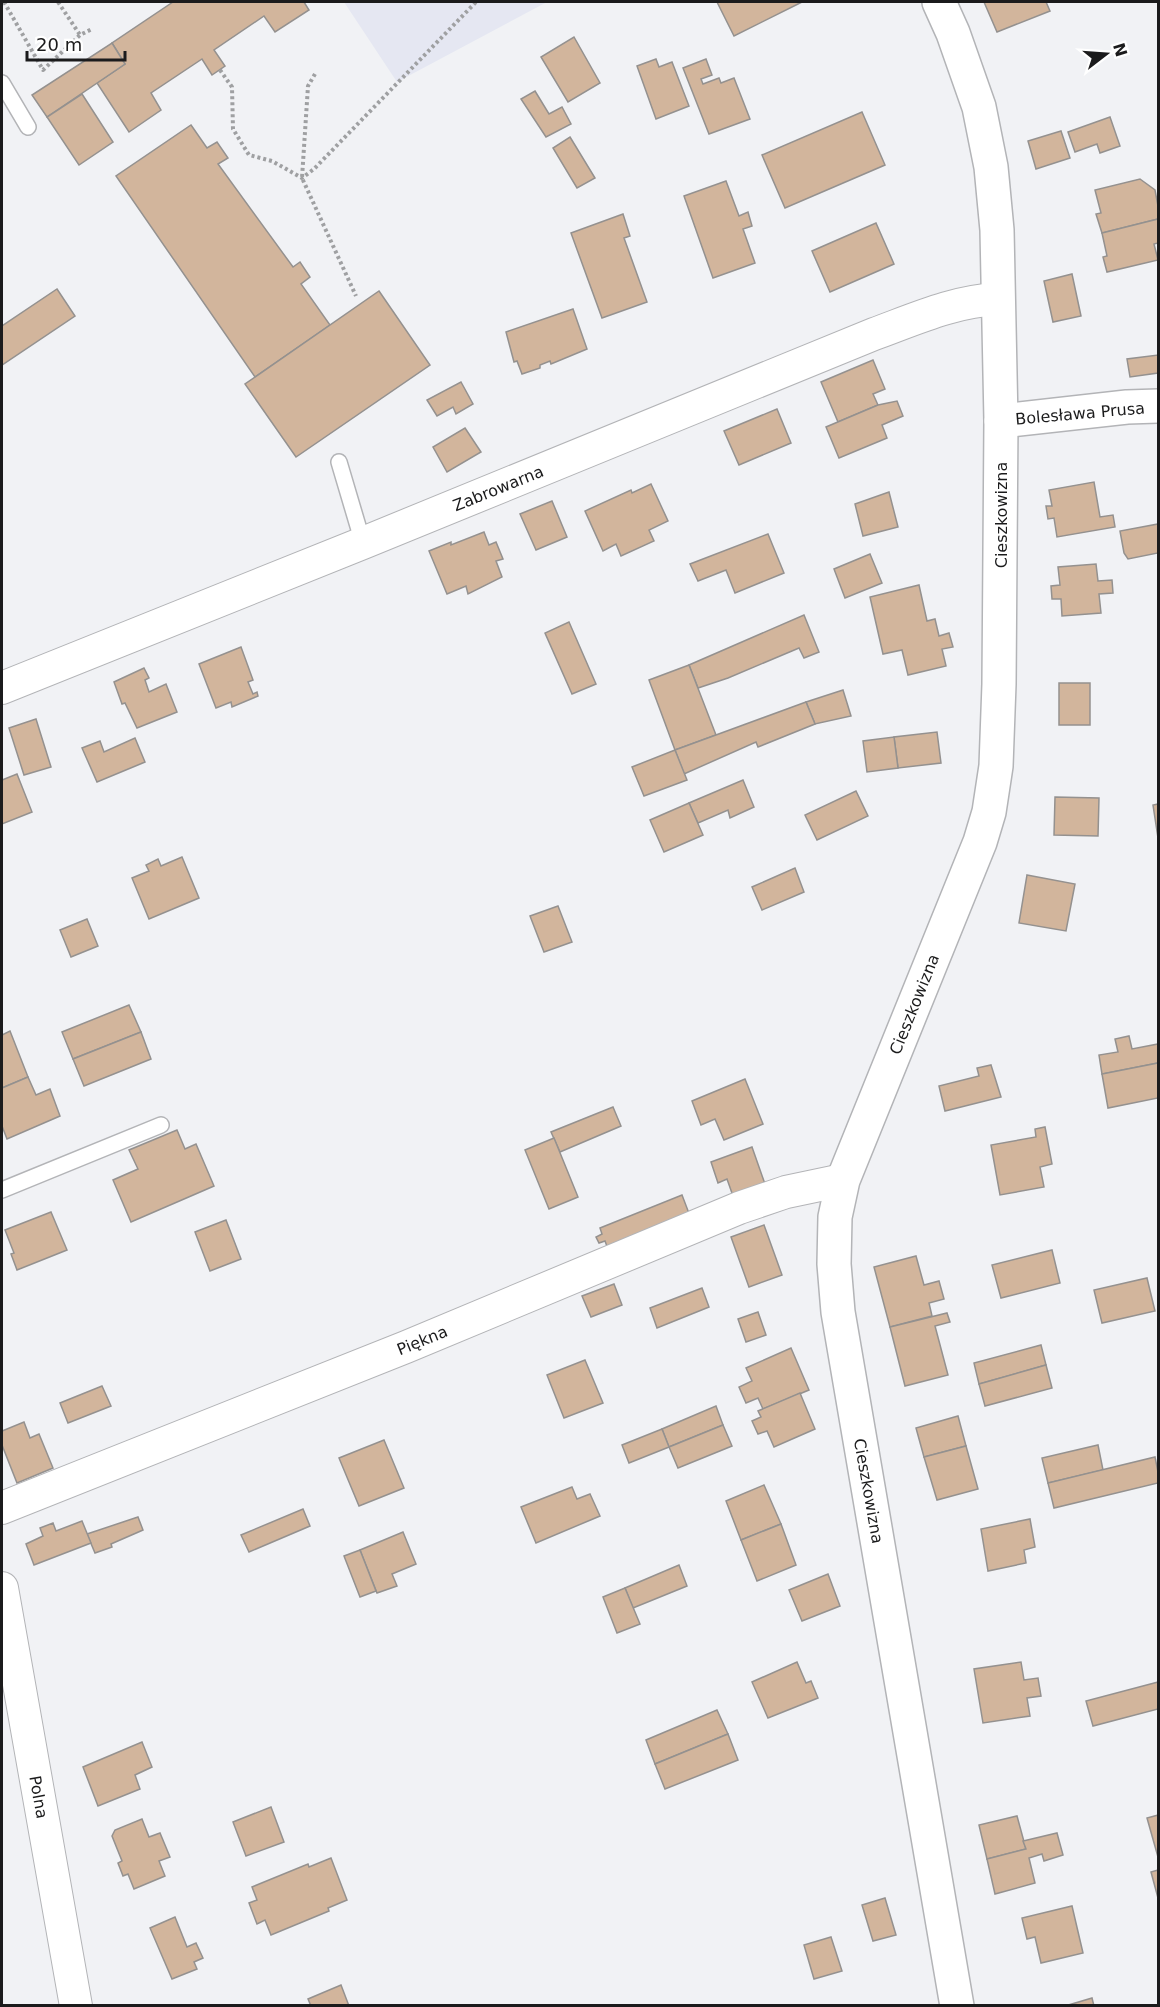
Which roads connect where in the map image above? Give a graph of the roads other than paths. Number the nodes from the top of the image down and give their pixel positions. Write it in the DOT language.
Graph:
graph roads {
  1 [pos="939,2"];
  2 [pos="2,83"];
  3 [pos="28,127"];
  4 [pos="998,299"];
  5 [pos="1158,406"];
  6 [pos="1001,421"];
  7 [pos="339,462"];
  8 [pos="363,543"];
  9 [pos="2,688"];
  10 [pos="160,1125"];
  11 [pos="843,1179"];
  12 [pos="2,1190"];
  13 [pos="2,1508"];
  14 [pos="2,1588"];
  15 [pos="76,2006"];
  16 [pos="957,2006"];
  1 -- 4 [label="street, Cieszkowizna"];
  2 -- 3 [label="lane"];
  4 -- 6 [label="street, Cieszkowizna"];
  4 -- 8 [label="street, Zabrowarna"];
  5 -- 6 [label="street, Bolesława Prusa"];
  6 -- 11 [label="street, Cieszkowizna"];
  7 -- 8 [label="lane"];
  8 -- 9 [label="street, Zabrowarna"];
  10 -- 12 [label="lane"];
  11 -- 13 [label="street, Piękna"];
  11 -- 16 [label="street, Cieszkowizna"];
  14 -- 15 [label="street, Polna"];
}
